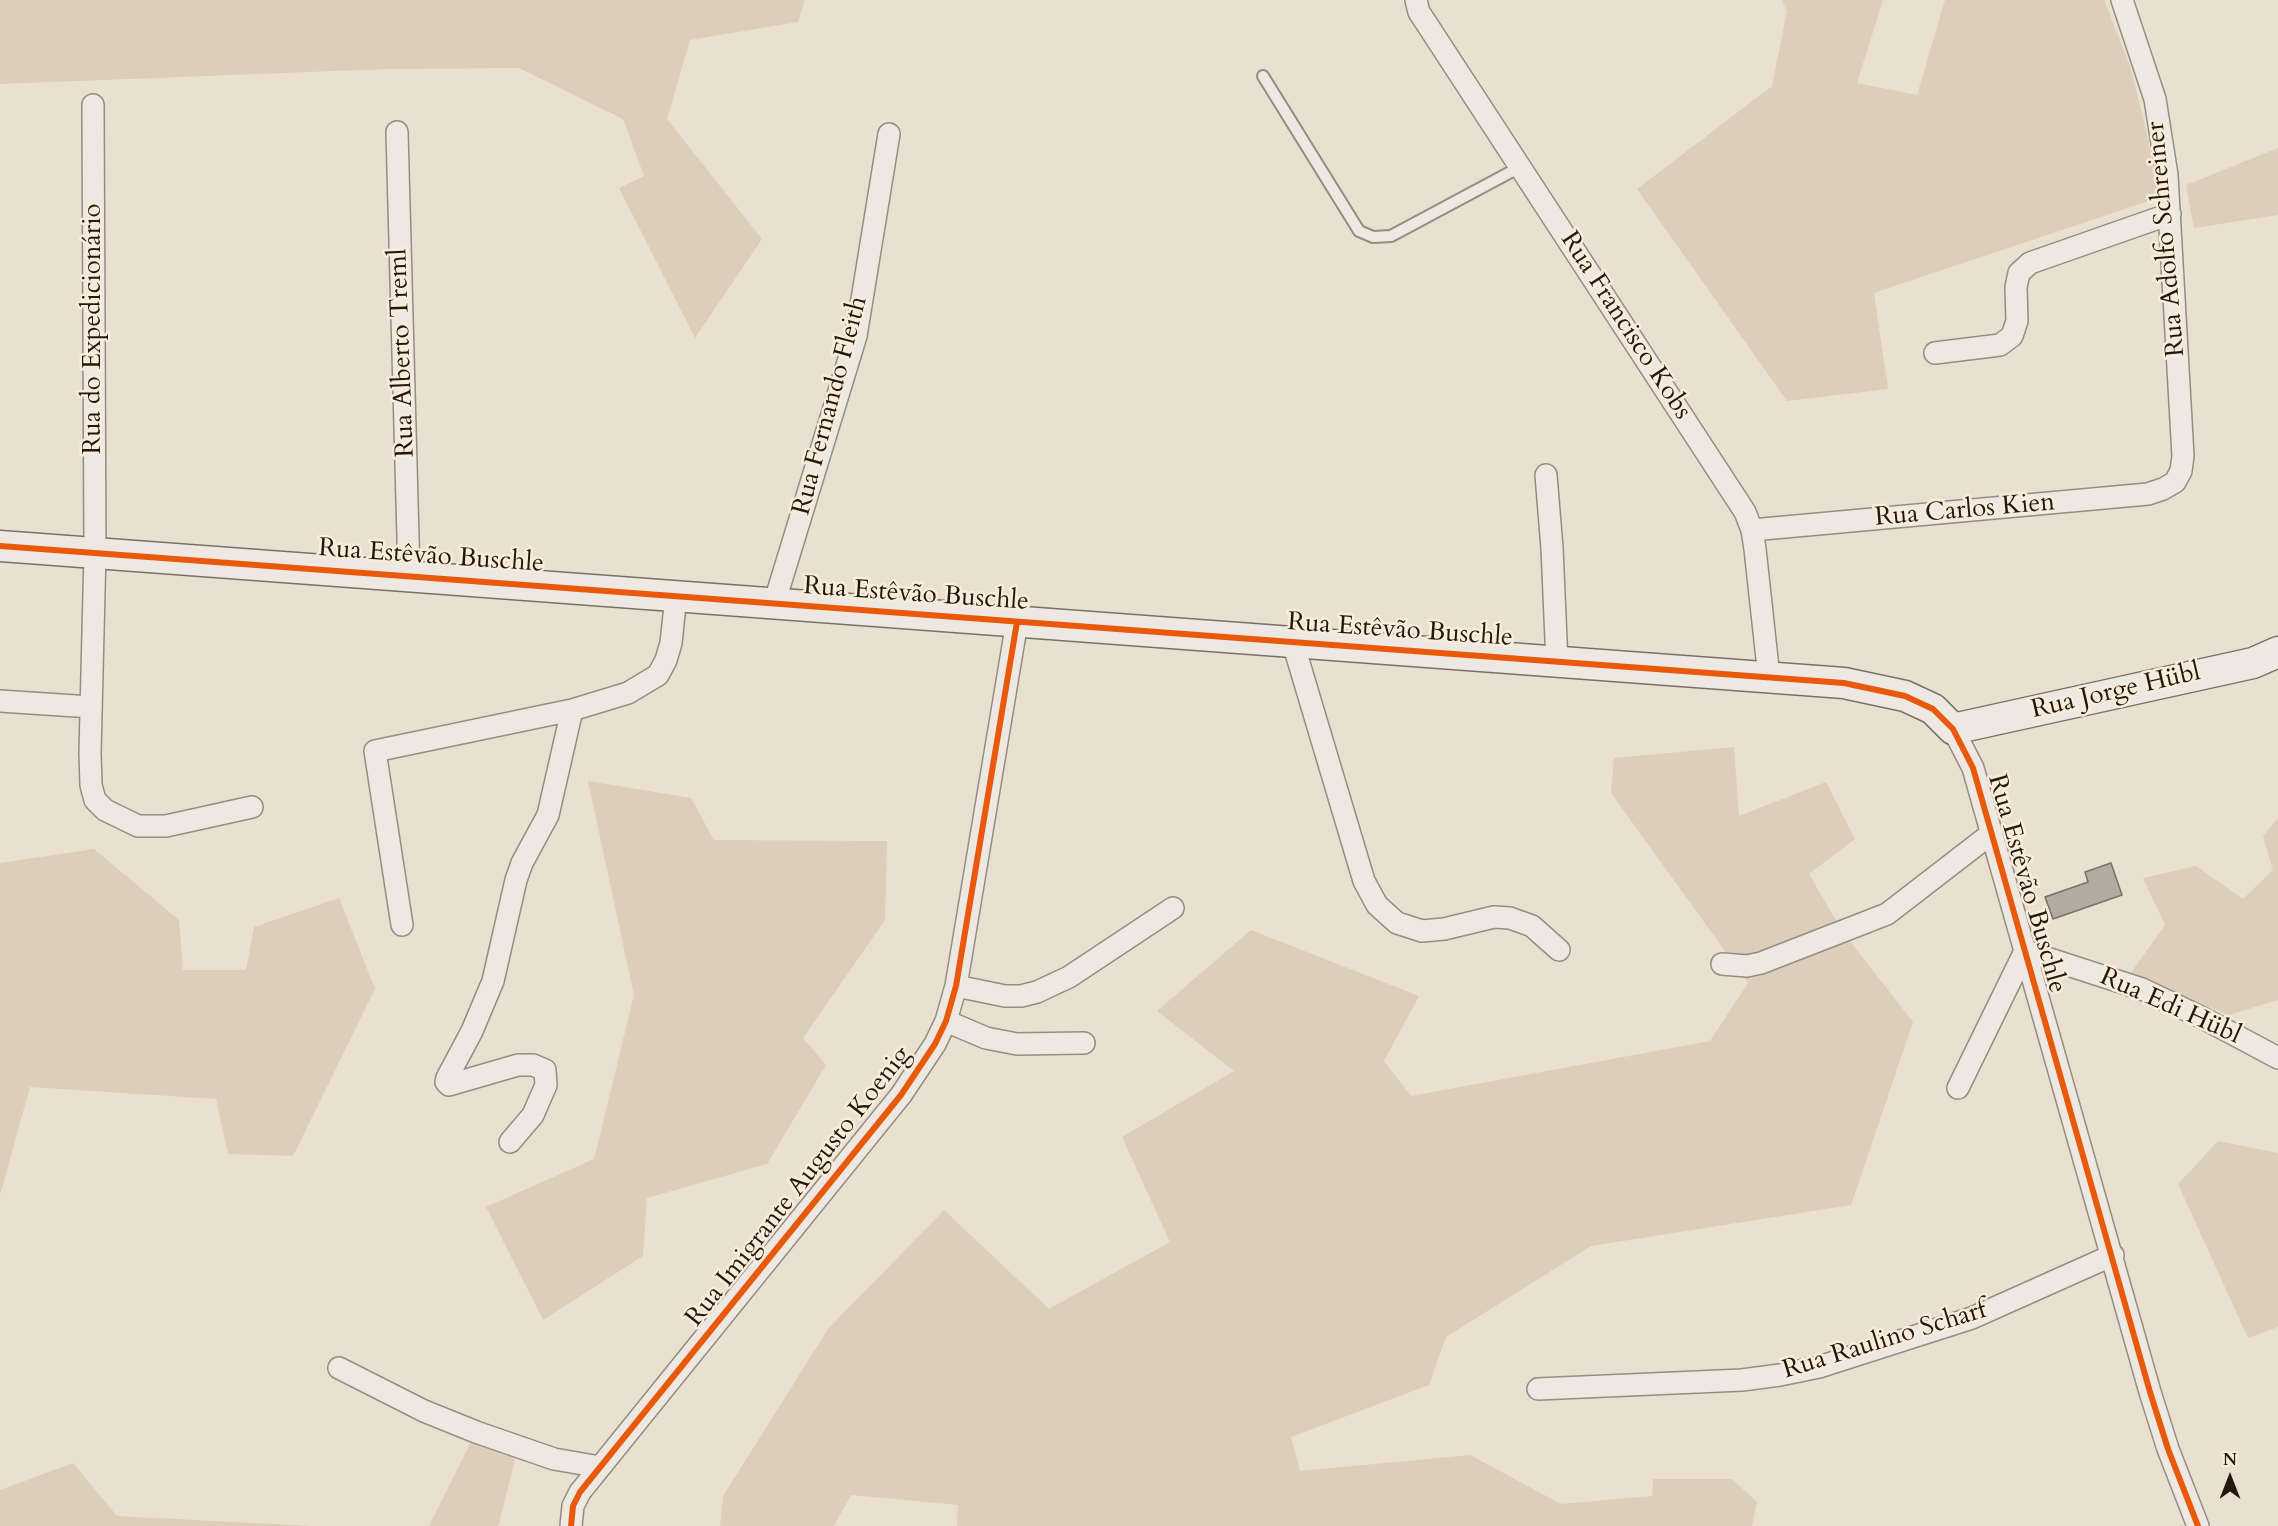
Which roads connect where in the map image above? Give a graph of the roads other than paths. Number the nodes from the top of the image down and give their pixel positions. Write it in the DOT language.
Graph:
graph roads {
  1 [pos="1416,0"];
  2 [pos="2122,0"];
  3 [pos="1263,76"];
  4 [pos="93,105"];
  5 [pos="397,132"];
  6 [pos="890,134"];
  7 [pos="1520,167"];
  8 [pos="2170,214"];
  9 [pos="1935,353"];
  10 [pos="1546,475"];
  11 [pos="2175,482"];
  12 [pos="1752,530"];
  13 [pos="0,546"];
  14 [pos="95,552"];
  15 [pos="409,575"];
  16 [pos="676,596"];
  17 [pos="774,604"];
  18 [pos="1017,622"];
  19 [pos="1293,643"];
  20 [pos="2278,652"];
  21 [pos="1557,663"];
  22 [pos="1769,677"];
  23 [pos="0,701"];
  24 [pos="91,707"];
  25 [pos="572,710"];
  26 [pos="1953,729"];
  27 [pos="252,807"];
  28 [pos="1992,833"];
  29 [pos="1173,908"];
  30 [pos="402,925"];
  31 [pos="1559,950"];
  32 [pos="2025,951"];
  33 [pos="1722,964"];
  34 [pos="956,986"];
  35 [pos="946,1021"];
  36 [pos="1084,1043"];
  37 [pos="2278,1058"];
  38 [pos="1958,1088"];
  39 [pos="510,1142"];
  40 [pos="2113,1255"];
  41 [pos="339,1368"];
  42 [pos="1538,1389"];
  43 [pos="600,1467"];
  44 [pos="571,1526"];
  45 [pos="2198,1526"];
  1 -- 7 [label="street, Rua Francisco Kobs"];
  2 -- 8 [label="street, Rua Adolfo Schreiner"];
  3 -- 7 [label="lane"];
  4 -- 14 [label="street, Rua do Expedicionário"];
  5 -- 15 [label="street, Rua Alberto Treml"];
  6 -- 17 [label="street, Rua Fernando Fleith"];
  7 -- 12 [label="street, Rua Francisco Kobs"];
  8 -- 9 [label="street"];
  8 -- 11 [label="street, Rua Adolfo Schreiner"];
  10 -- 21 [label="street"];
  11 -- 12 [label="street, Rua Carlos Kien"];
  12 -- 22 [label="street, Rua Francisco Kobs"];
  13 -- 14 [label="street, Rua Estêvão Buschle"];
  14 -- 15 [label="street, Rua Estêvão Buschle"];
  14 -- 24 [label="street, Rua do Expedicionário"];
  15 -- 16 [label="street, Rua Estêvão Buschle"];
  16 -- 17 [label="street, Rua Estêvão Buschle"];
  16 -- 25 [label="street"];
  17 -- 18 [label="street, Rua Estêvão Buschle"];
  18 -- 19 [label="street, Rua Estêvão Buschle"];
  18 -- 34 [label="street, Rua Imigrante Augusto Koenig"];
  19 -- 21 [label="street, Rua Estêvão Buschle"];
  19 -- 31 [label="street"];
  20 -- 26 [label="street, Rua Jorge Hübl"];
  21 -- 22 [label="street, Rua Estêvão Buschle"];
  22 -- 26 [label="street, Rua Estêvão Buschle"];
  23 -- 24 [label="street"];
  24 -- 27 [label="street, Rua do Expedicionário"];
  25 -- 30 [label="street"];
  25 -- 39 [label="street"];
  26 -- 28 [label="street, Rua Estêvão Buschle"];
  28 -- 32 [label="street, Rua Estêvão Buschle"];
  28 -- 33 [label="street"];
  29 -- 34 [label="street"];
  32 -- 37 [label="street, Rua Edi Hübl"];
  32 -- 38 [label="street"];
  32 -- 40 [label="street, Rua Estêvão Buschle"];
  34 -- 35 [label="street, Rua Imigrante Augusto Koenig"];
  35 -- 36 [label="street"];
  35 -- 43 [label="street, Rua Imigrante Augusto Koenig"];
  40 -- 42 [label="street, Rua Raulino Scharf"];
  40 -- 45 [label="street, Rua Estêvão Buschle"];
  41 -- 43 [label="street"];
  43 -- 44 [label="street, Rua Imigrante Augusto Koenig"];
}
